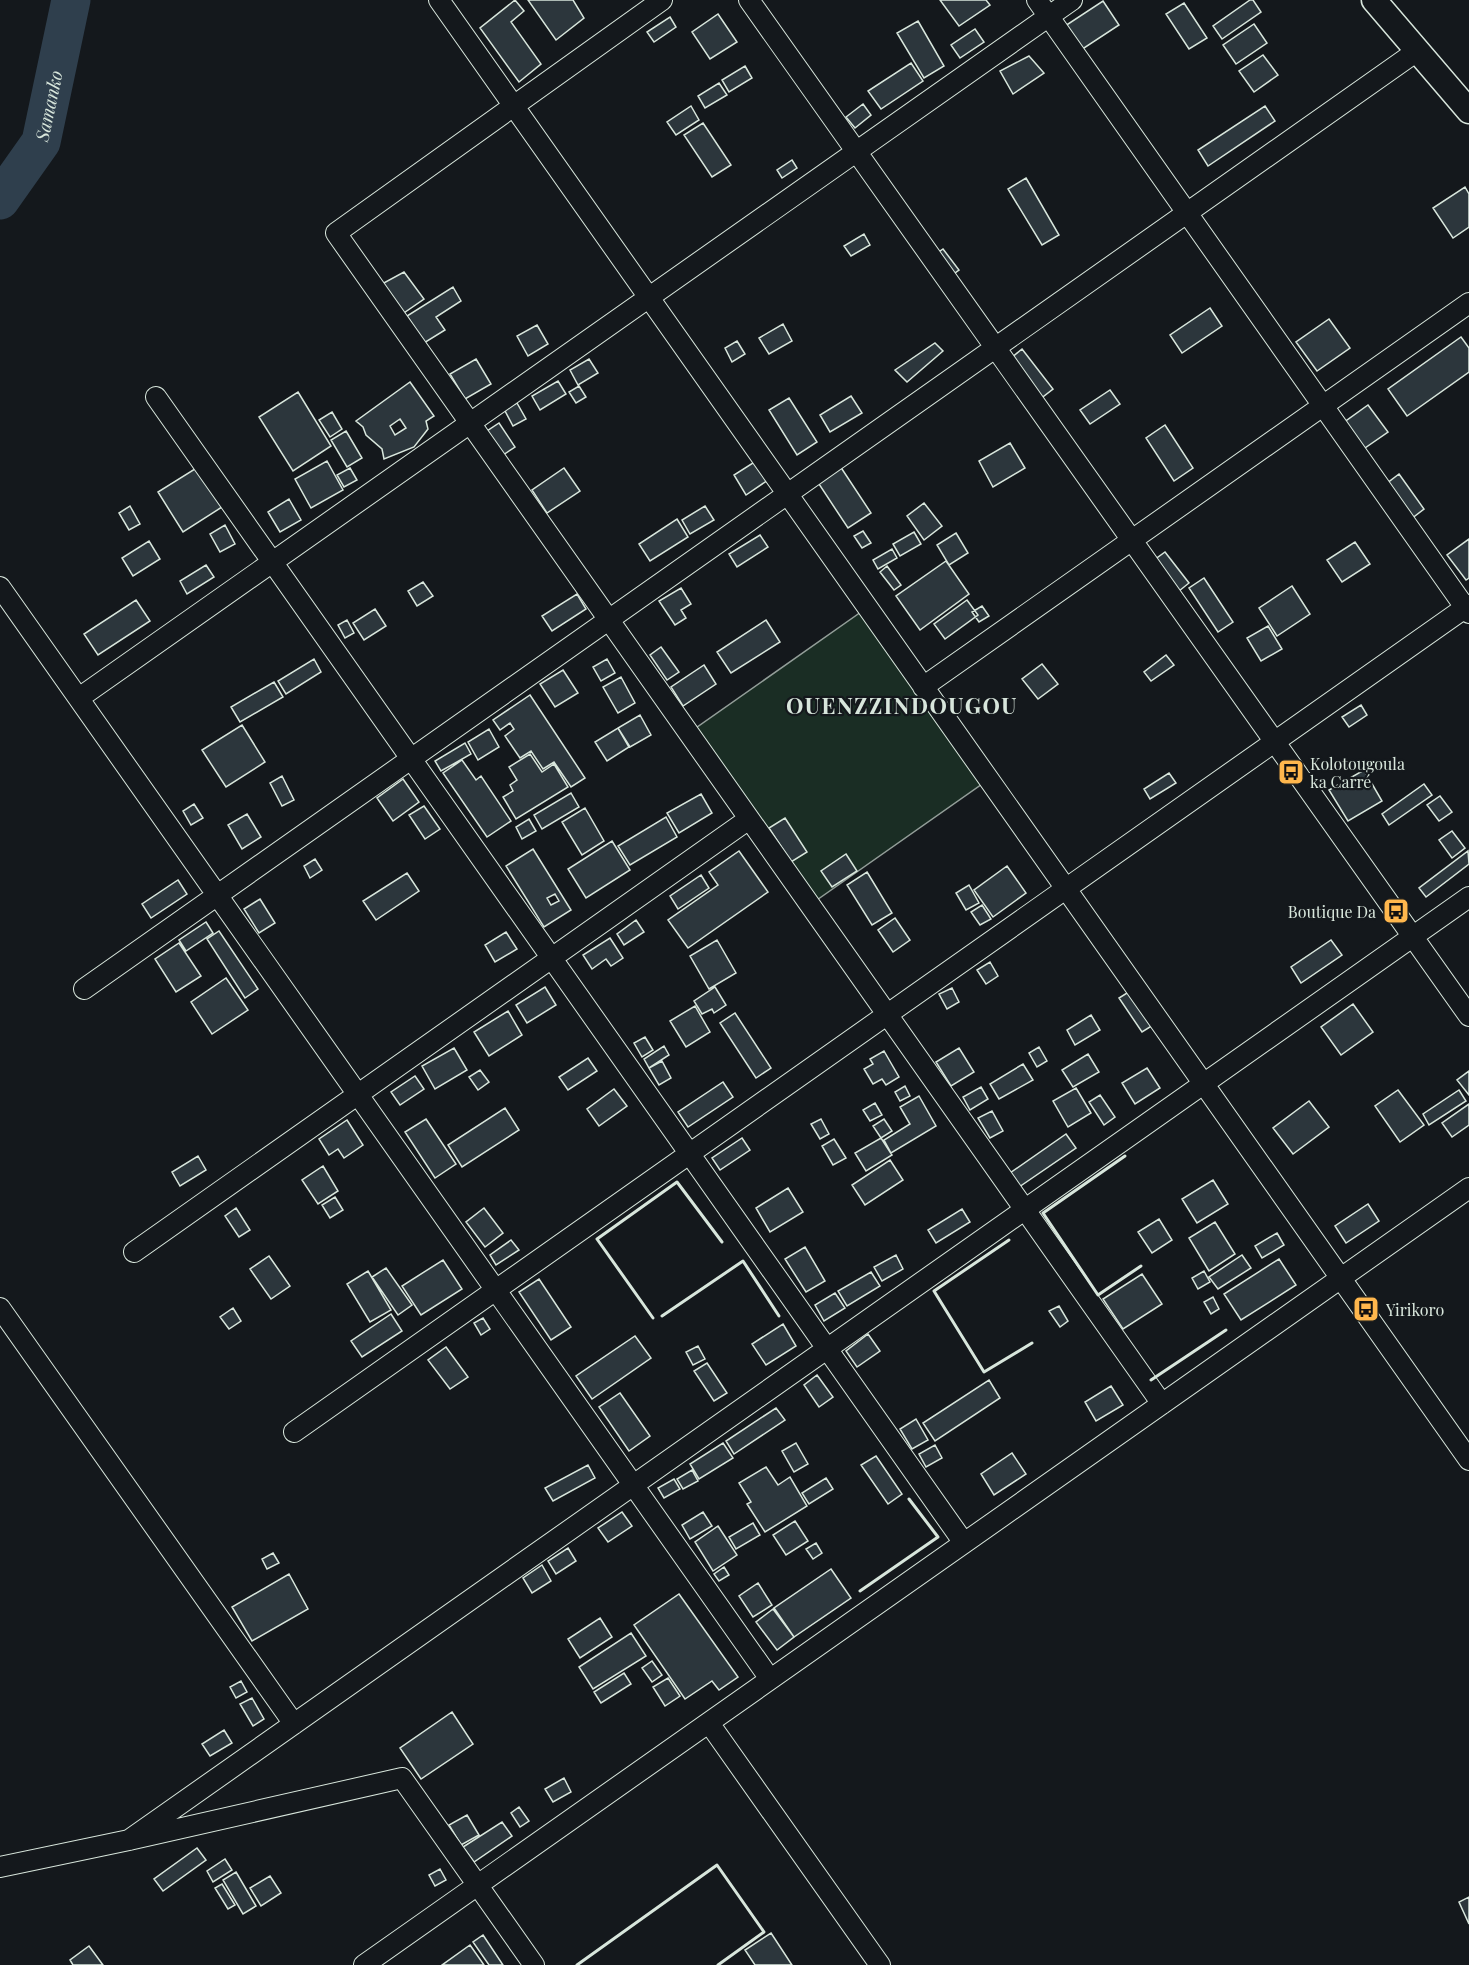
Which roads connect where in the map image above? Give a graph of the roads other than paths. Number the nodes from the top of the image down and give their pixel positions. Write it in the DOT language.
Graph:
graph roads {
  1 [pos="439,0"];
  2 [pos="662,0"];
  3 [pos="749,0"];
  4 [pos="1037,0"];
  5 [pos="1072,0"];
  6 [pos="1374,0"];
  7 [pos="1048,16"];
  8 [pos="1417,51"];
  9 [pos="514,106"];
  10 [pos="1469,111"];
  11 [pos="856,152"];
  12 [pos="1187,213"];
  13 [pos="649,297"];
  14 [pos="1469,303"];
  15 [pos="995,348"];
  16 [pos="156,397"];
  17 [pos="1323,405"];
  18 [pos="470,423"];
  19 [pos="787,494"];
  20 [pos="1131,540"];
  21 [pos="273,562"];
  22 [pos="0,587"];
  23 [pos="1468,609"];
  24 [pos="609,620"];
  25 [pos="923,687"];
  26 [pos="79,698"];
  27 [pos="1275,742"];
  28 [pos="411,758"];
  29 [pos="749,819"];
  30 [pos="1066,889"];
  31 [pos="217,895"];
  32 [pos="1469,897"];
  33 [pos="1413,937"];
  34 [pos="552,958"];
  35 [pos="84,989"];
  36 [pos="887,1015"];
  37 [pos="1469,1016"];
  38 [pos="1204,1084"];
  39 [pos="358,1094"];
  40 [pos="690,1154"];
  41 [pos="1469,1188"];
  42 [pos="1025,1210"];
  43 [pos="134,1252"];
  44 [pos="1341,1278"];
  45 [pos="496,1290"];
  46 [pos="0,1308"];
  47 [pos="828,1349"];
  48 [pos="1162,1404"];
  49 [pos="294,1432"];
  50 [pos="1469,1460"];
  51 [pos="634,1485"];
  52 [pos="964,1543"];
  53 [pos="771,1679"];
  54 [pos="709,1723"];
  55 [pos="294,1724"];
  56 [pos="129,1840"];
  57 [pos="0,1867"];
  58 [pos="477,1885"];
  59 [pos="364,1965"];
  60 [pos="534,1965"];
  61 [pos="880,1965"];
  1 -- 9 [label="street"];
  2 -- 9 [label="street"];
  3 -- 11 [label="street"];
  4 -- 7 [label="street"];
  5 -- 7 [label="street"];
  6 -- 8 [label="street"];
  7 -- 11 [label="street"];
  7 -- 12 [label="street"];
  8 -- 10 [label="street"];
  8 -- 12 [label="street"];
  9 -- 13 [label="street"];
  9 -- 18 [label="street"];
  11 -- 13 [label="street"];
  11 -- 15 [label="street"];
  12 -- 15 [label="street"];
  12 -- 17 [label="street"];
  13 -- 18 [label="street"];
  13 -- 19 [label="street"];
  14 -- 17 [label="street"];
  15 -- 19 [label="street"];
  15 -- 20 [label="street"];
  16 -- 21 [label="street"];
  17 -- 20 [label="street"];
  17 -- 23 [label="street"];
  18 -- 21 [label="street"];
  18 -- 24 [label="street"];
  19 -- 24 [label="street"];
  19 -- 25 [label="street"];
  20 -- 25 [label="street"];
  20 -- 27 [label="street"];
  21 -- 26 [label="street"];
  21 -- 28 [label="street"];
  22 -- 26 [label="street"];
  23 -- 27 [label="street"];
  24 -- 28 [label="street"];
  24 -- 29 [label="street"];
  25 -- 30 [label="street"];
  26 -- 31 [label="street"];
  27 -- 30 [label="street"];
  27 -- 33 [label="street"];
  28 -- 31 [label="street"];
  28 -- 34 [label="street"];
  29 -- 34 [label="street"];
  29 -- 36 [label="street"];
  30 -- 36 [label="street"];
  30 -- 38 [label="street"];
  31 -- 35 [label="street"];
  31 -- 39 [label="street"];
  32 -- 33 [label="street"];
  33 -- 37 [label="street"];
  33 -- 38 [label="street"];
  34 -- 39 [label="street"];
  34 -- 40 [label="street"];
  36 -- 40 [label="street"];
  36 -- 42 [label="street"];
  38 -- 42 [label="street"];
  38 -- 44 [label="street"];
  39 -- 43 [label="street"];
  39 -- 45 [label="street"];
  40 -- 45 [label="street"];
  40 -- 47 [label="street"];
  41 -- 44 [label="street"];
  42 -- 47 [label="street"];
  42 -- 48 [label="street"];
  44 -- 48 [label="street"];
  44 -- 50 [label="street"];
  45 -- 49 [label="street"];
  45 -- 51 [label="street"];
  46 -- 55 [label="street"];
  47 -- 51 [label="street"];
  47 -- 52 [label="street"];
  48 -- 52 [label="street"];
  51 -- 53 [label="street"];
  51 -- 55 [label="street"];
  52 -- 53 [label="street"];
  53 -- 54 [label="street"];
  54 -- 58 [label="street"];
  54 -- 61 [label="street"];
  55 -- 56 [label="street"];
  56 -- 57 [label="street"];
  56 -- 58 [label="street"];
  58 -- 59 [label="street"];
  58 -- 60 [label="street"];
}
